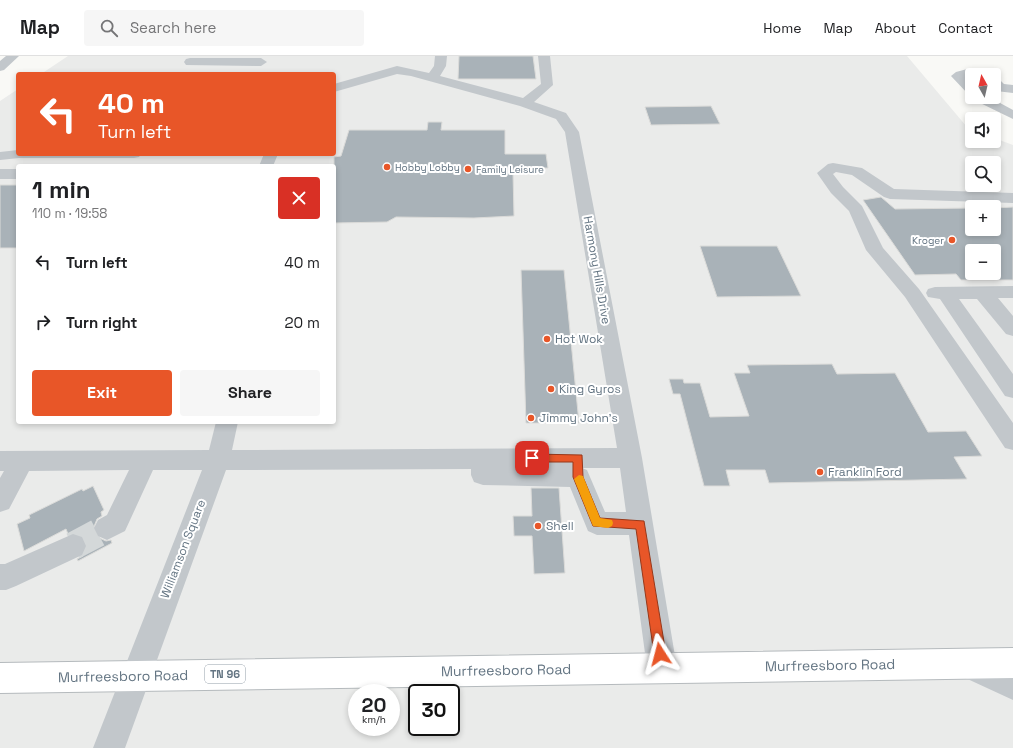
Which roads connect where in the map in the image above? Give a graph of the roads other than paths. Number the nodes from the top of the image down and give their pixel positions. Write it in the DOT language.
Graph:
graph roads {
  1 [pos="441,56"];
  2 [pos="544,56"];
  3 [pos="190,62"];
  4 [pos="261,62"];
  5 [pos="395,63"];
  6 [pos="965,72"];
  7 [pos="1001,76"];
  8 [pos="1013,77"];
  9 [pos="432,78"];
  10 [pos="965,84"];
  11 [pos="336,87"];
  12 [pos="1001,88"];
  13 [pos="1013,89"];
  14 [pos="525,103"];
  15 [pos="993,104"];
  16 [pos="1013,114"];
  17 [pos="16,155"];
  18 [pos="0,156"];
  19 [pos="46,156"];
  20 [pos="37,164"];
  21 [pos="0,174"];
  22 [pos="16,174"];
  23 [pos="1013,198"];
  24 [pos="1013,292"];
  25 [pos="912,293"];
  26 [pos="984,293"];
  27 [pos="946,294"];
  28 [pos="1013,329"];
  29 [pos="1013,390"];
  30 [pos="1002,410"];
  31 [pos="227,424"];
  32 [pos="1013,441"];
  33 [pos="630,458"];
  34 [pos="146,460"];
  35 [pos="218,460"];
  36 [pos="11,461"];
  37 [pos="578,468"];
  38 [pos="0,501"];
  39 [pos="640,524"];
  40 [pos="107,528"];
  41 [pos="72,546"];
  42 [pos="0,577"];
  43 [pos="969,663"];
  44 [pos="1013,663"];
  45 [pos="662,668"];
  46 [pos="135,675"];
  47 [pos="0,678"];
  48 [pos="1013,685"];
  49 [pos="109,748"];
  1 -- 9 [label="street"];
  2 -- 14 [label="street"];
  3 -- 4 [label="street"];
  5 -- 9 [label="street, Harmony Hills Drive"];
  5 -- 11 [label="street"];
  6 -- 10 [label="street"];
  7 -- 8 [label="street"];
  9 -- 14 [label="street, Harmony Hills Drive"];
  12 -- 13 [label="street"];
  14 -- 33 [label="street, Harmony Hills Drive"];
  15 -- 16 [label="street"];
  17 -- 18 [label="street"];
  19 -- 20 [label="street"];
  21 -- 22 [label="street"];
  23 -- 25 [label="street"];
  24 -- 26 [label="street"];
  25 -- 27 [label="street"];
  25 -- 30 [label="street"];
  26 -- 27 [label="street"];
  26 -- 28 [label="street"];
  27 -- 29 [label="street"];
  30 -- 32 [label="street"];
  31 -- 35 [label="street, Williamson Square"];
  33 -- 37 [label="street"];
  33 -- 39 [label="street, Harmony Hills Drive"];
  34 -- 35 [label="street"];
  34 -- 36 [label="street"];
  34 -- 40 [label="street"];
  35 -- 37 [label="street"];
  35 -- 46 [label="street, Williamson Square"];
  36 -- 38 [label="street"];
  37 -- 39 [label="street"];
  39 -- 45 [label="street, Harmony Hills Drive"];
  41 -- 42 [label="street"];
  43 -- 44 [label="highway, Murfreesboro Road / TN 96"];
  43 -- 45 [label="highway, Murfreesboro Road / TN 96"];
  43 -- 48 [label="street"];
  45 -- 46 [label="highway, Murfreesboro Road / TN 96"];
  46 -- 47 [label="highway, Murfreesboro Road / TN 96"];
  46 -- 49 [label="street, Williamson Square"];
}
